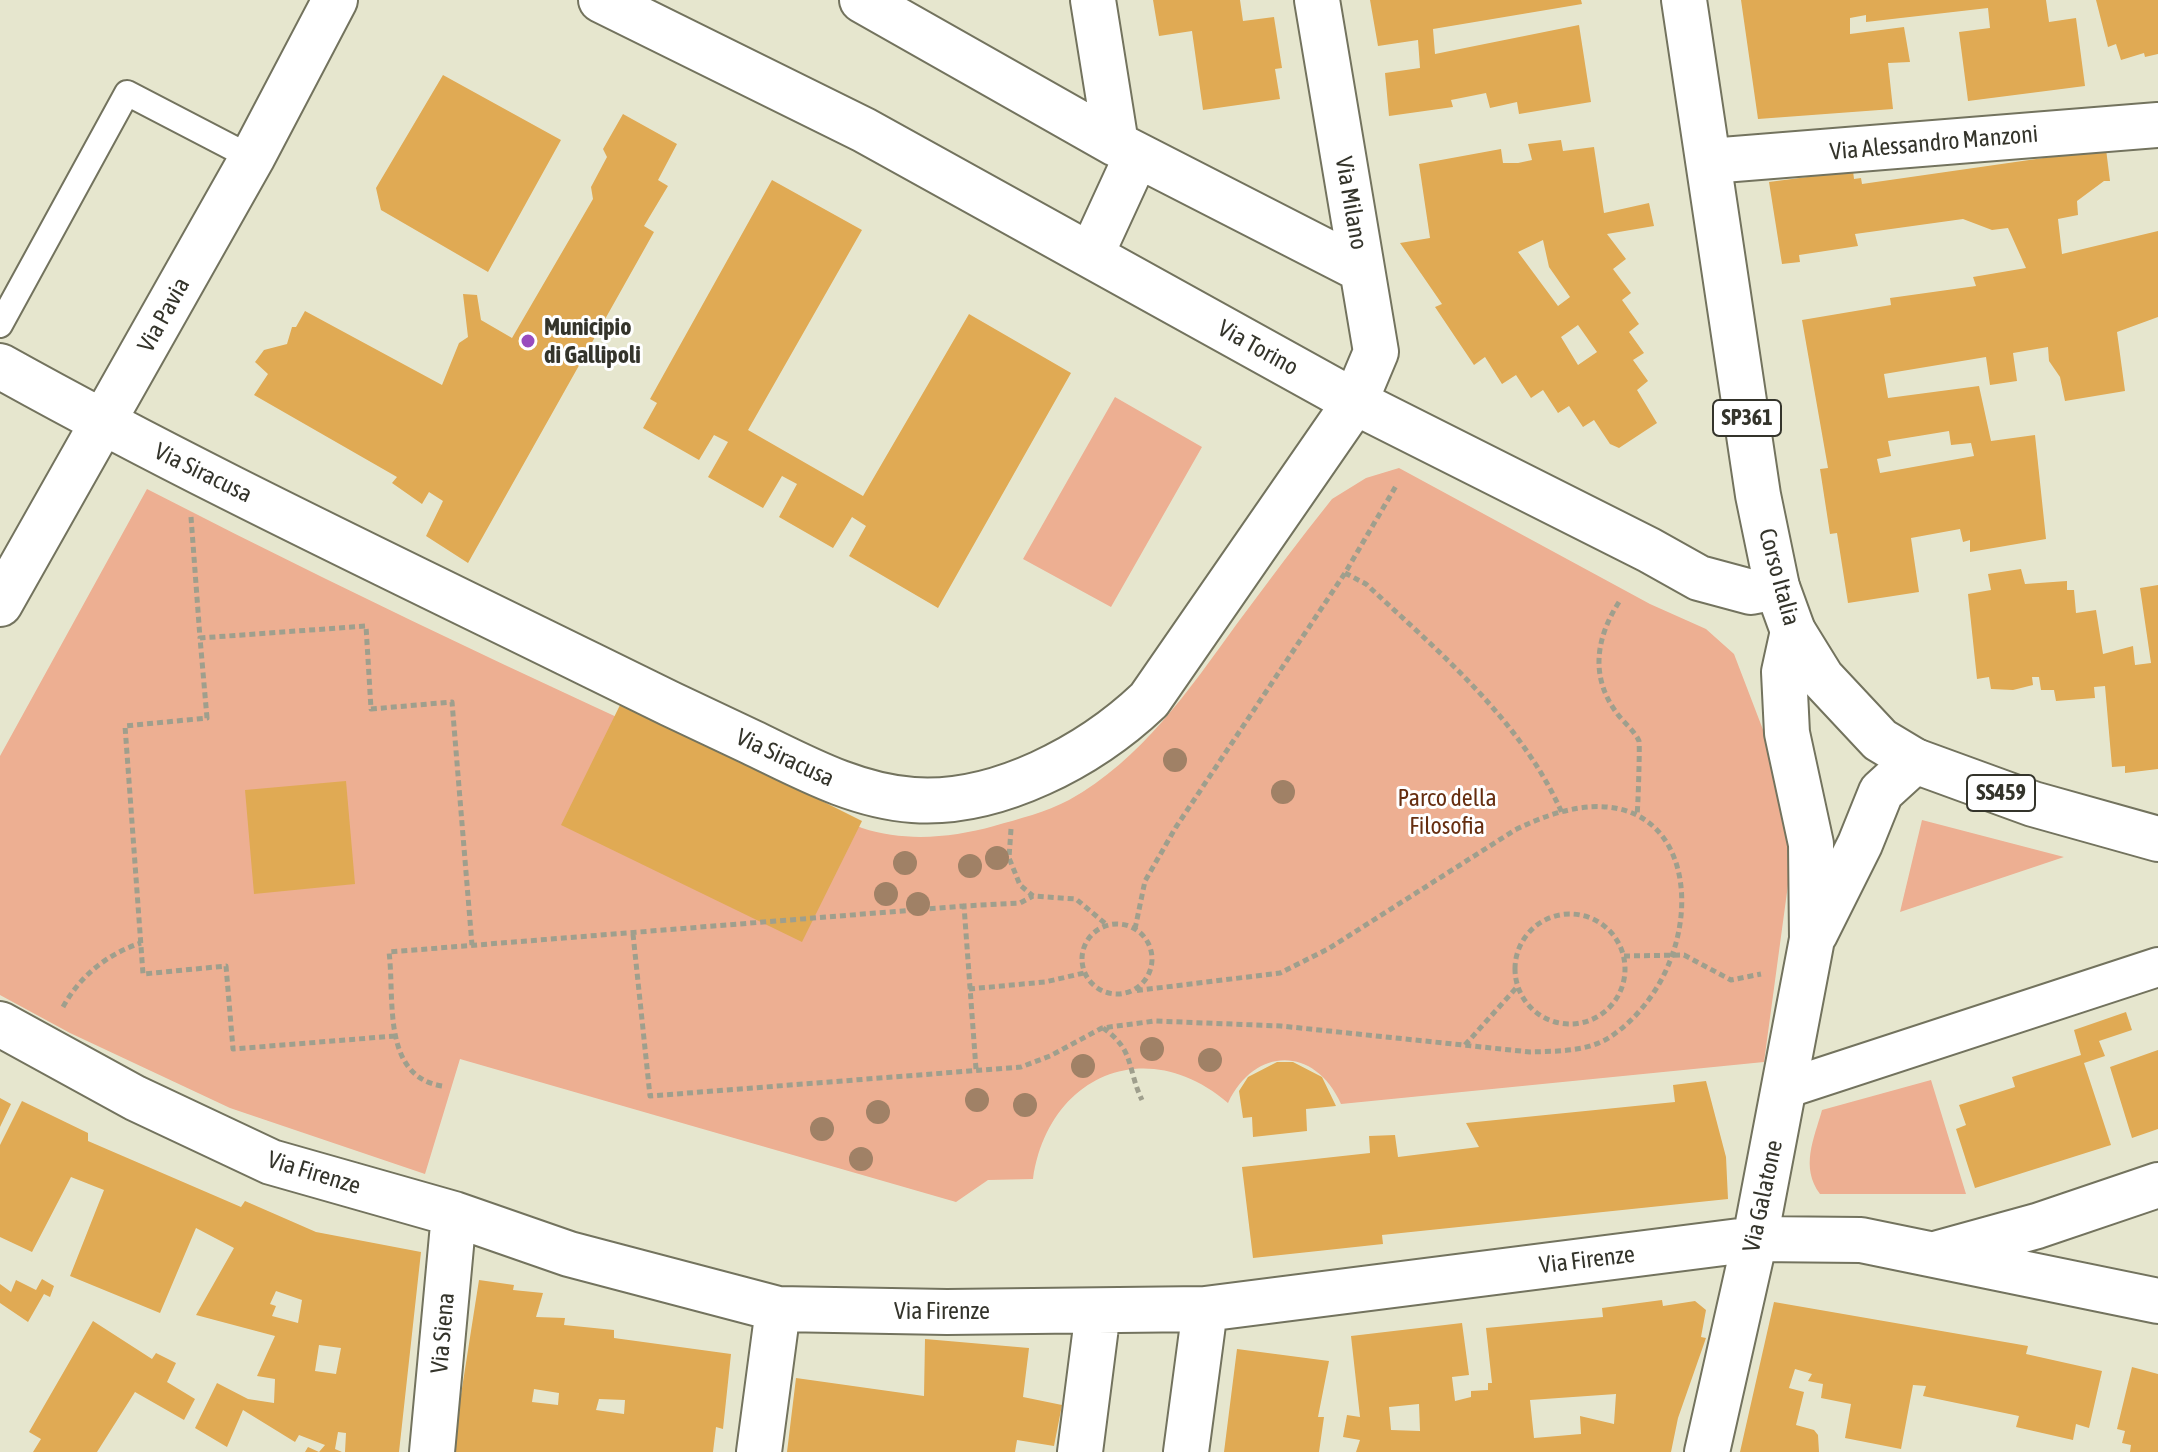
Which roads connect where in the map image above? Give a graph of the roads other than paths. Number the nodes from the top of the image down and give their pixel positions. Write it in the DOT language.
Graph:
graph roads {
  1 [pos="364,0"];
  2 [pos="601,0"];
  3 [pos="676,0"];
  4 [pos="862,0"];
  5 [pos="1093,0"];
  6 [pos="1317,0"];
  7 [pos="1684,0"];
  8 [pos="329,12"];
  9 [pos="750,72"];
  10 [pos="2158,125"];
  11 [pos="1127,150"];
  12 [pos="252,158"];
  13 [pos="1710,161"];
  14 [pos="1091,255"];
  15 [pos="1362,270"];
  16 [pos="0,325"];
  17 [pos="0,366"];
  18 [pos="1355,402"];
  19 [pos="102,423"];
  20 [pos="1777,587"];
  21 [pos="0,604"];
  22 [pos="1793,631"];
  23 [pos="1860,718"];
  24 [pos="1915,761"];
  25 [pos="2158,839"];
  26 [pos="1812,939"];
  27 [pos="2158,967"];
  28 [pos="0,1024"];
  29 [pos="1785,1089"];
  30 [pos="2158,1185"];
  31 [pos="454,1214"];
  32 [pos="1755,1239"];
  33 [pos="1932,1255"];
  34 [pos="2158,1301"];
  35 [pos="778,1309"];
  36 [pos="1205,1309"];
  37 [pos="1098,1311"];
  38 [pos="432,1452"];
  39 [pos="759,1452"];
  40 [pos="1080,1452"];
  41 [pos="1186,1452"];
  42 [pos="1707,1452"];
  1 -- 8 [label="street, Via Pavia"];
  2 -- 9 [label="street, Via Torino"];
  3 -- 9 [label="street, Via Torino"];
  4 -- 11 [label="street"];
  5 -- 11 [label="street"];
  6 -- 15 [label="street, Via Milano"];
  7 -- 13 [label="street, Corso Italia / SP361"];
  8 -- 12 [label="street, Via Pavia"];
  9 -- 14 [label="street, Via Torino"];
  10 -- 13 [label="street, Via Alessandro Manzoni"];
  11 -- 14 [label="street"];
  11 -- 15 [label="street"];
  12 -- 16 [label="lane"];
  12 -- 19 [label="street, Via Pavia"];
  13 -- 20 [label="street, Corso Italia / SP361"];
  14 -- 18 [label="street, Via Torino"];
  15 -- 18 [label="street, Via Milano"];
  17 -- 19 [label="street, Via Siracusa"];
  18 -- 19 [label="street, Via Siracusa"];
  18 -- 20 [label="street, Via Torino"];
  19 -- 21 [label="street, Via Pavia"];
  20 -- 22 [label="street, Corso Italia / SP361"];
  22 -- 23 [label="street, Corso Italia / SP361"];
  22 -- 26 [label="street, Via Galatone"];
  23 -- 24 [label="street, Corso Italia / SS459"];
  24 -- 25 [label="street, Corso Italia / SS459"];
  24 -- 26 [label="street, Via Galatone"];
  26 -- 29 [label="street, Via Galatone"];
  27 -- 29 [label="street"];
  28 -- 31 [label="street, Via Firenze"];
  29 -- 32 [label="street, Via Galatone"];
  30 -- 33 [label="street, Via Firenze"];
  31 -- 35 [label="street, Via Firenze"];
  31 -- 38 [label="street, Via Siena"];
  32 -- 33 [label="street, Via Firenze"];
  32 -- 36 [label="street, Via Firenze"];
  32 -- 42 [label="street, Via Galatone"];
  33 -- 34 [label="street, Via Firenze"];
  35 -- 37 [label="street, Via Firenze"];
  35 -- 39 [label="street"];
  36 -- 37 [label="street, Via Firenze"];
  36 -- 41 [label="street"];
  37 -- 40 [label="street"];
}
